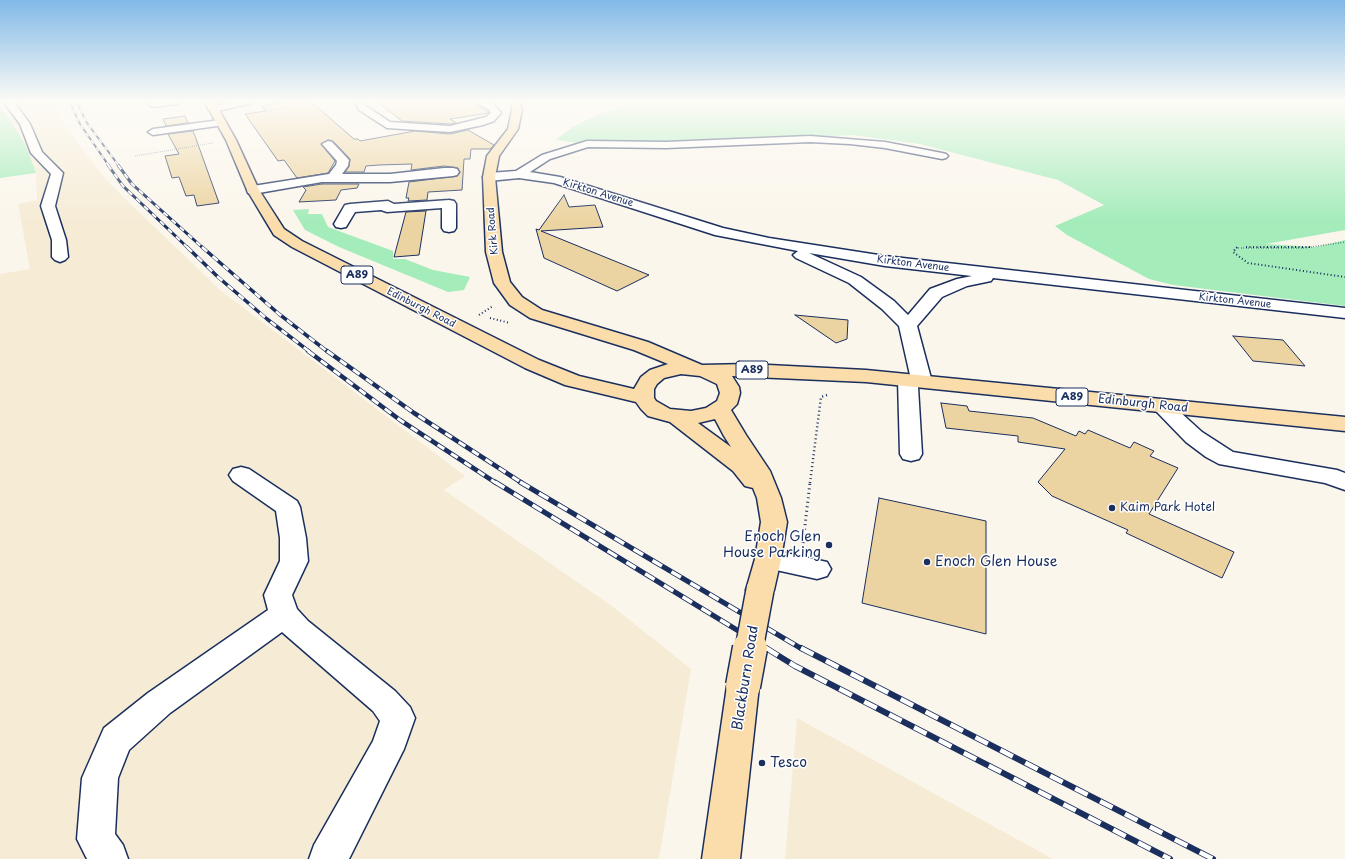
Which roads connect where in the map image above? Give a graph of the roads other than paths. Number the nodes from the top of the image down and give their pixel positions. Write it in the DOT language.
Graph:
graph roads {
  1 [pos="32,141"];
  2 [pos="155,141"];
  3 [pos="231,141"];
  4 [pos="504,141"];
  5 [pos="764,141"];
  6 [pos="851,141"];
  7 [pos="328,144"];
  8 [pos="156,145"];
  9 [pos="942,156"];
  10 [pos="453,172"];
  11 [pos="519,174"];
  12 [pos="489,177"];
  13 [pos="332,178"];
  14 [pos="253,190"];
  15 [pos="390,195"];
  16 [pos="382,223"];
  17 [pos="341,224"];
  18 [pos="449,228"];
  19 [pos="769,242"];
  20 [pos="60,257"];
  21 [pos="1002,274"];
  22 [pos="1345,313"];
  23 [pos="908,325"];
  24 [pos="641,346"];
  25 [pos="700,370"];
  26 [pos="798,372"];
  27 [pos="915,381"];
  28 [pos="650,384"];
  29 [pos="729,387"];
  30 [pos="1162,406"];
  31 [pos="720,409"];
  32 [pos="678,418"];
  33 [pos="1345,424"];
  34 [pos="911,454"];
  35 [pos="241,476"];
  36 [pos="1345,482"];
  37 [pos="769,498"];
  38 [pos="768,559"];
  39 [pos="809,567"];
  40 [pos="284,615"];
  41 [pos="110,859"];
  42 [pos="328,859"];
  43 [pos="721,859"];
  1 -- 20 [label="street"];
  2 -- 8 [label="street"];
  3 -- 14 [label="main road, Edinburgh Road / A89"];
  4 -- 12 [label="main road, Kirk Road"];
  5 -- 11 [label="street"];
  6 -- 9 [label="street"];
  7 -- 13 [label="street"];
  10 -- 15 [label="street"];
  11 -- 12 [label="street, Kirkton Avenue"];
  11 -- 19 [label="street, Kirkton Avenue"];
  12 -- 24 [label="main road, Kirk Road"];
  13 -- 14 [label="street"];
  13 -- 15 [label="street"];
  14 -- 28 [label="main road, Edinburgh Road / A89"];
  15 -- 16 [label="street"];
  15 -- 17 [label="street"];
  15 -- 18 [label="street"];
  19 -- 21 [label="street, Kirkton Avenue"];
  19 -- 23 [label="street"];
  21 -- 22 [label="street, Kirkton Avenue"];
  21 -- 23 [label="street"];
  23 -- 27 [label="street"];
  24 -- 25 [label="main road, Kirk Road"];
  24 -- 28 [label="main road"];
  25 -- 26 [label="main road, Edinburgh Road / A89"];
  25 -- 28 [label="main road, A89"];
  25 -- 29 [label="main road, A89"];
  26 -- 27 [label="main road, Edinburgh Road / A89"];
  26 -- 29 [label="main road, Edinburgh Road / A89"];
  27 -- 30 [label="main road, Edinburgh Road / A89"];
  27 -- 34 [label="street"];
  28 -- 32 [label="main road, A89"];
  29 -- 31 [label="main road, A89"];
  30 -- 33 [label="main road, Edinburgh Road / A89"];
  30 -- 36 [label="street"];
  31 -- 32 [label="main road, A89"];
  31 -- 37 [label="main road, Blackburn Road"];
  32 -- 37 [label="main road, Blackburn Road"];
  35 -- 40 [label="street"];
  37 -- 38 [label="main road, Blackburn Road"];
  38 -- 39 [label="street"];
  38 -- 43 [label="main road, Blackburn Road, bridge"];
  40 -- 41 [label="street"];
  40 -- 42 [label="street"];
}
